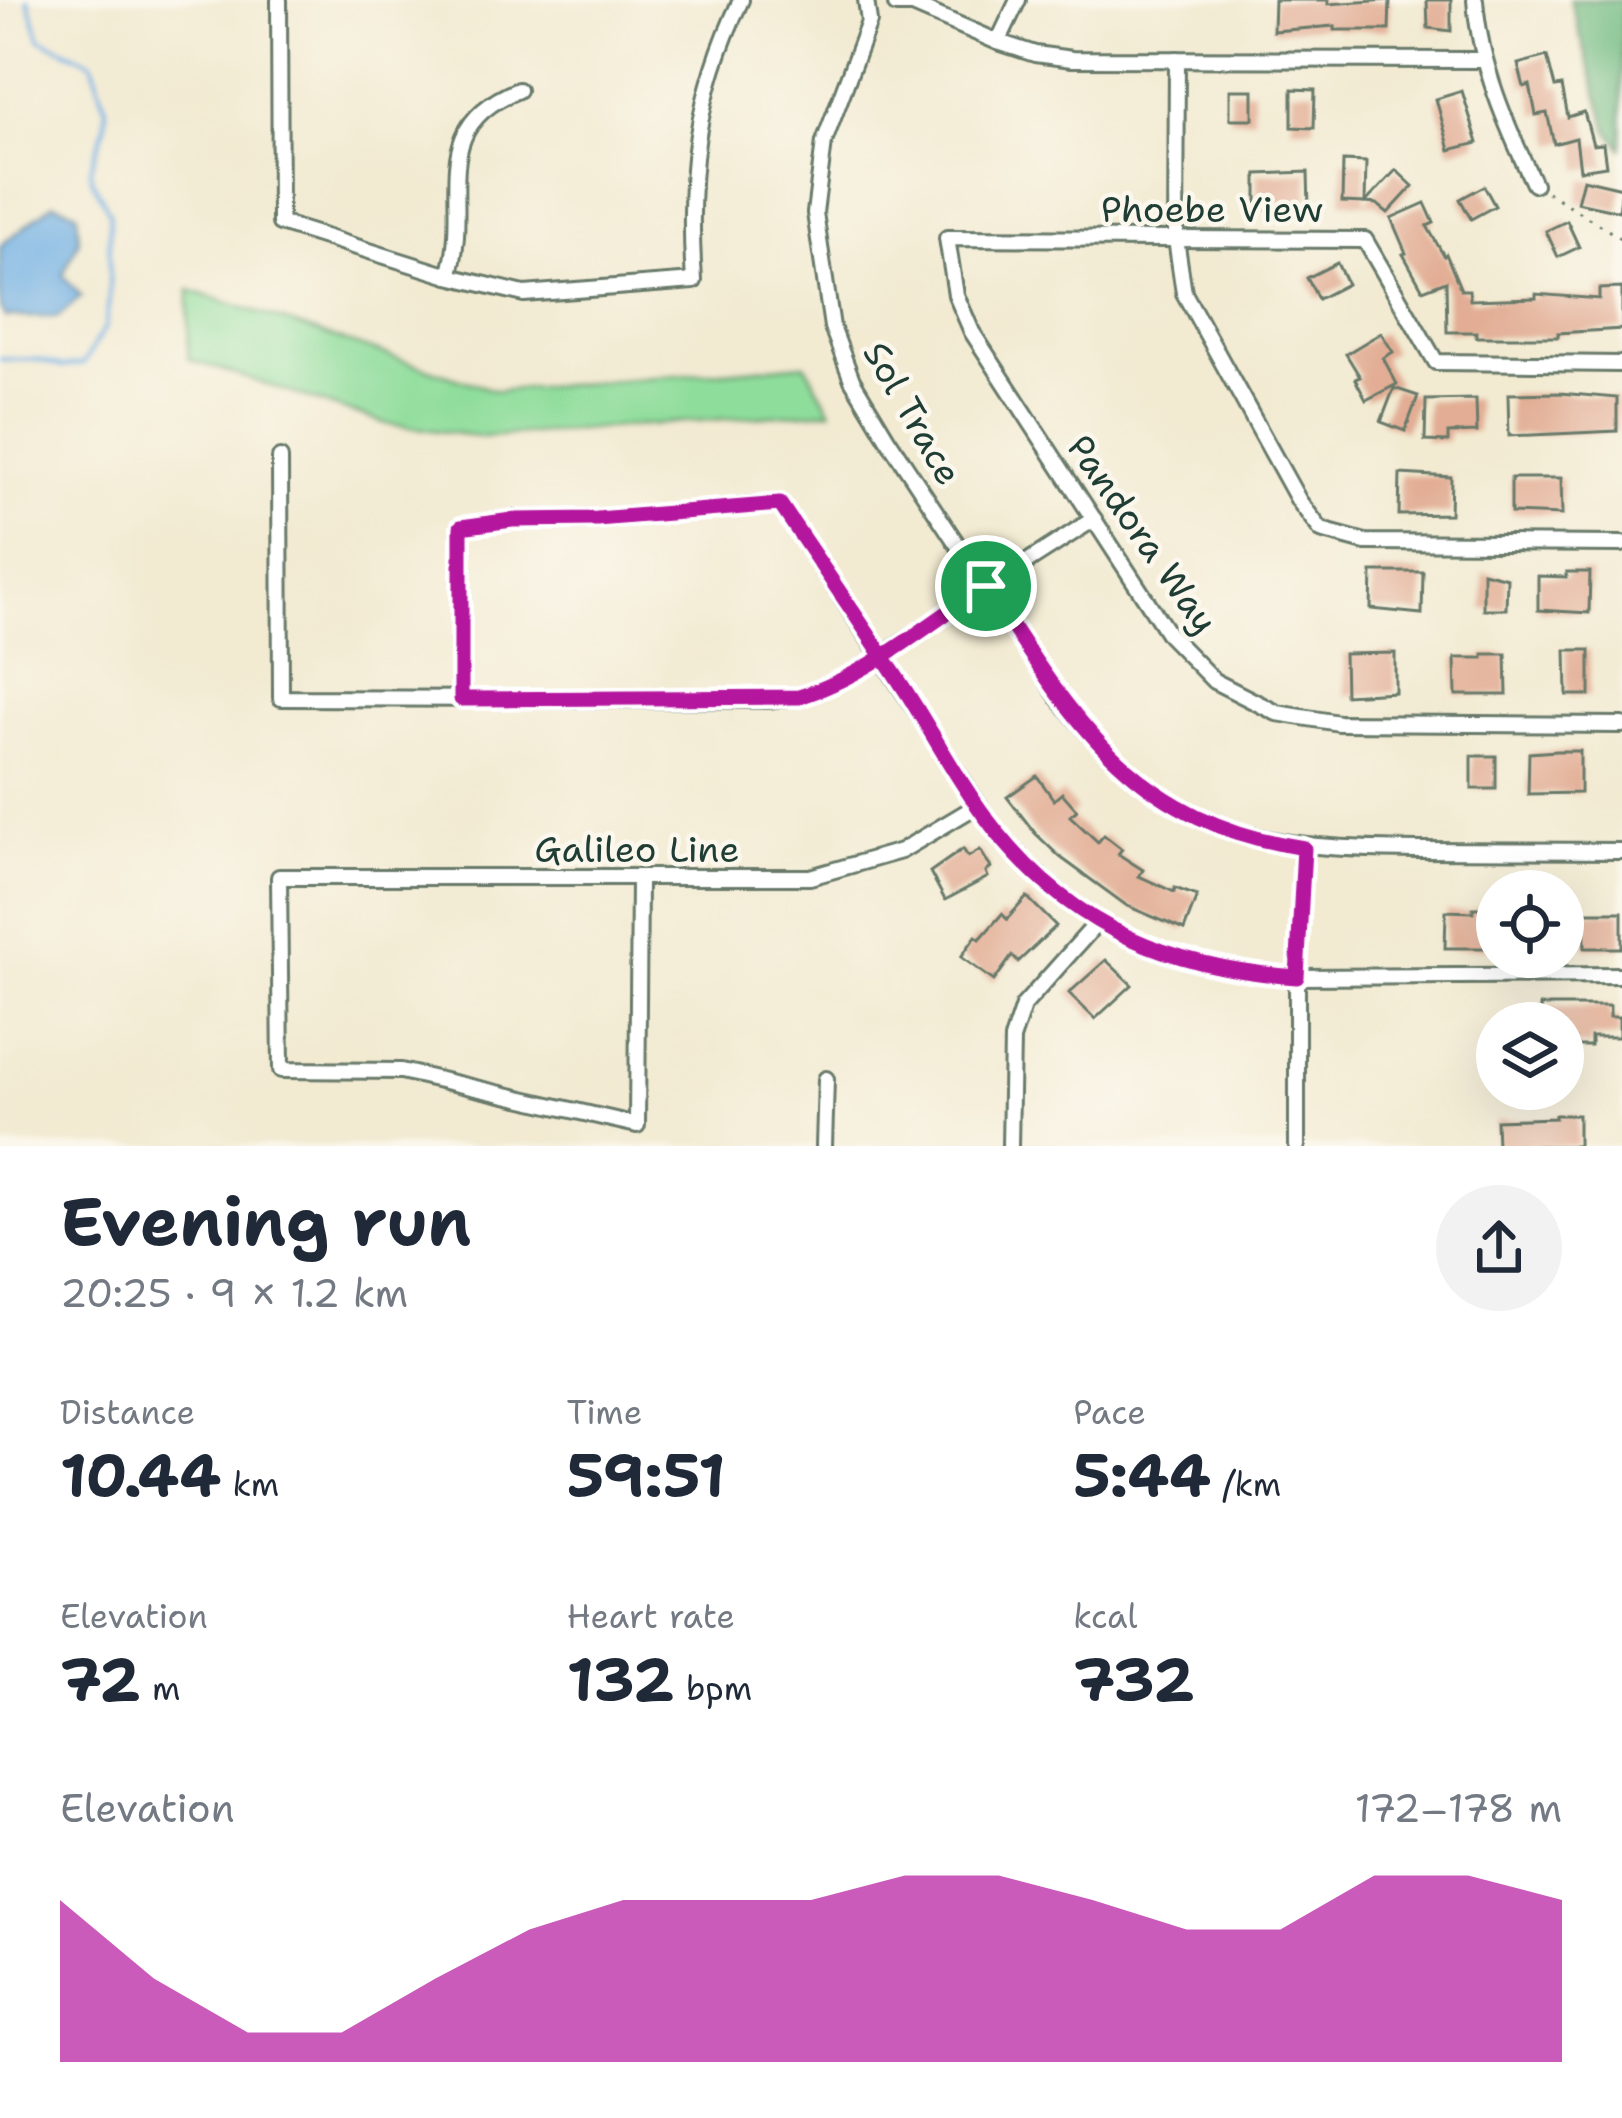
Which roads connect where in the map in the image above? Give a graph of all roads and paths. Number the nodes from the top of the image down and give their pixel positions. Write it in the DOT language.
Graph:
graph roads {
  1 [pos="279,0"];
  2 [pos="741,0"];
  3 [pos="867,0"];
  4 [pos="1018,0"];
  5 [pos="1475,0"];
  6 [pos="902,4"];
  7 [pos="869,22"];
  8 [pos="998,42"];
  9 [pos="1178,59"];
  10 [pos="1484,59"];
  11 [pos="518,90"];
  12 [pos="1534,184"];
  13 [pos="947,238"];
  14 [pos="1177,239"];
  15 [pos="1622,239"];
  16 [pos="449,276"];
  17 [pos="1622,364"];
  18 [pos="280,458"];
  19 [pos="1094,519"];
  20 [pos="1622,544"];
  21 [pos="986,586"];
  22 [pos="882,654"];
  23 [pos="461,699"];
  24 [pos="1622,725"];
  25 [pos="978,805"];
  26 [pos="1304,848"];
  27 [pos="1622,851"];
  28 [pos="639,880"];
  29 [pos="1097,923"];
  30 [pos="1622,975"];
  31 [pos="1297,977"];
  32 [pos="826,1079"];
  33 [pos="824,1146"];
  34 [pos="1010,1146"];
  35 [pos="1297,1146"];
  1 -- 16 [label="street"];
  2 -- 16 [label="street"];
  3 -- 6 [label="street"];
  3 -- 7 [label="street, Sol Trace"];
  4 -- 8 [label="street"];
  5 -- 10 [label="street"];
  6 -- 7 [label="street"];
  6 -- 8 [label="street"];
  7 -- 21 [label="street, Sol Trace"];
  8 -- 9 [label="street"];
  9 -- 10 [label="street"];
  9 -- 14 [label="street"];
  10 -- 12 [label="street"];
  11 -- 16 [label="street"];
  12 -- 15 [label="path"];
  13 -- 14 [label="street, Phoebe View"];
  13 -- 19 [label="street, Pandora Way"];
  14 -- 17 [label="street, Phoebe View"];
  14 -- 20 [label="street"];
  18 -- 23 [label="street"];
  19 -- 21 [label="street"];
  19 -- 24 [label="street, Pandora Way"];
  21 -- 22 [label="street"];
  21 -- 26 [label="street, Sol Trace"];
  22 -- 23 [label="street"];
  22 -- 23 [label="street"];
  22 -- 25 [label="street"];
  25 -- 28 [label="street, Galileo Line"];
  25 -- 29 [label="street"];
  26 -- 27 [label="street, Sol Trace"];
  26 -- 31 [label="street"];
  28 -- 28 [label="street, Galileo Line"];
  29 -- 31 [label="street"];
  29 -- 34 [label="street"];
  30 -- 31 [label="street"];
  31 -- 35 [label="street"];
  32 -- 33 [label="street"];
}
